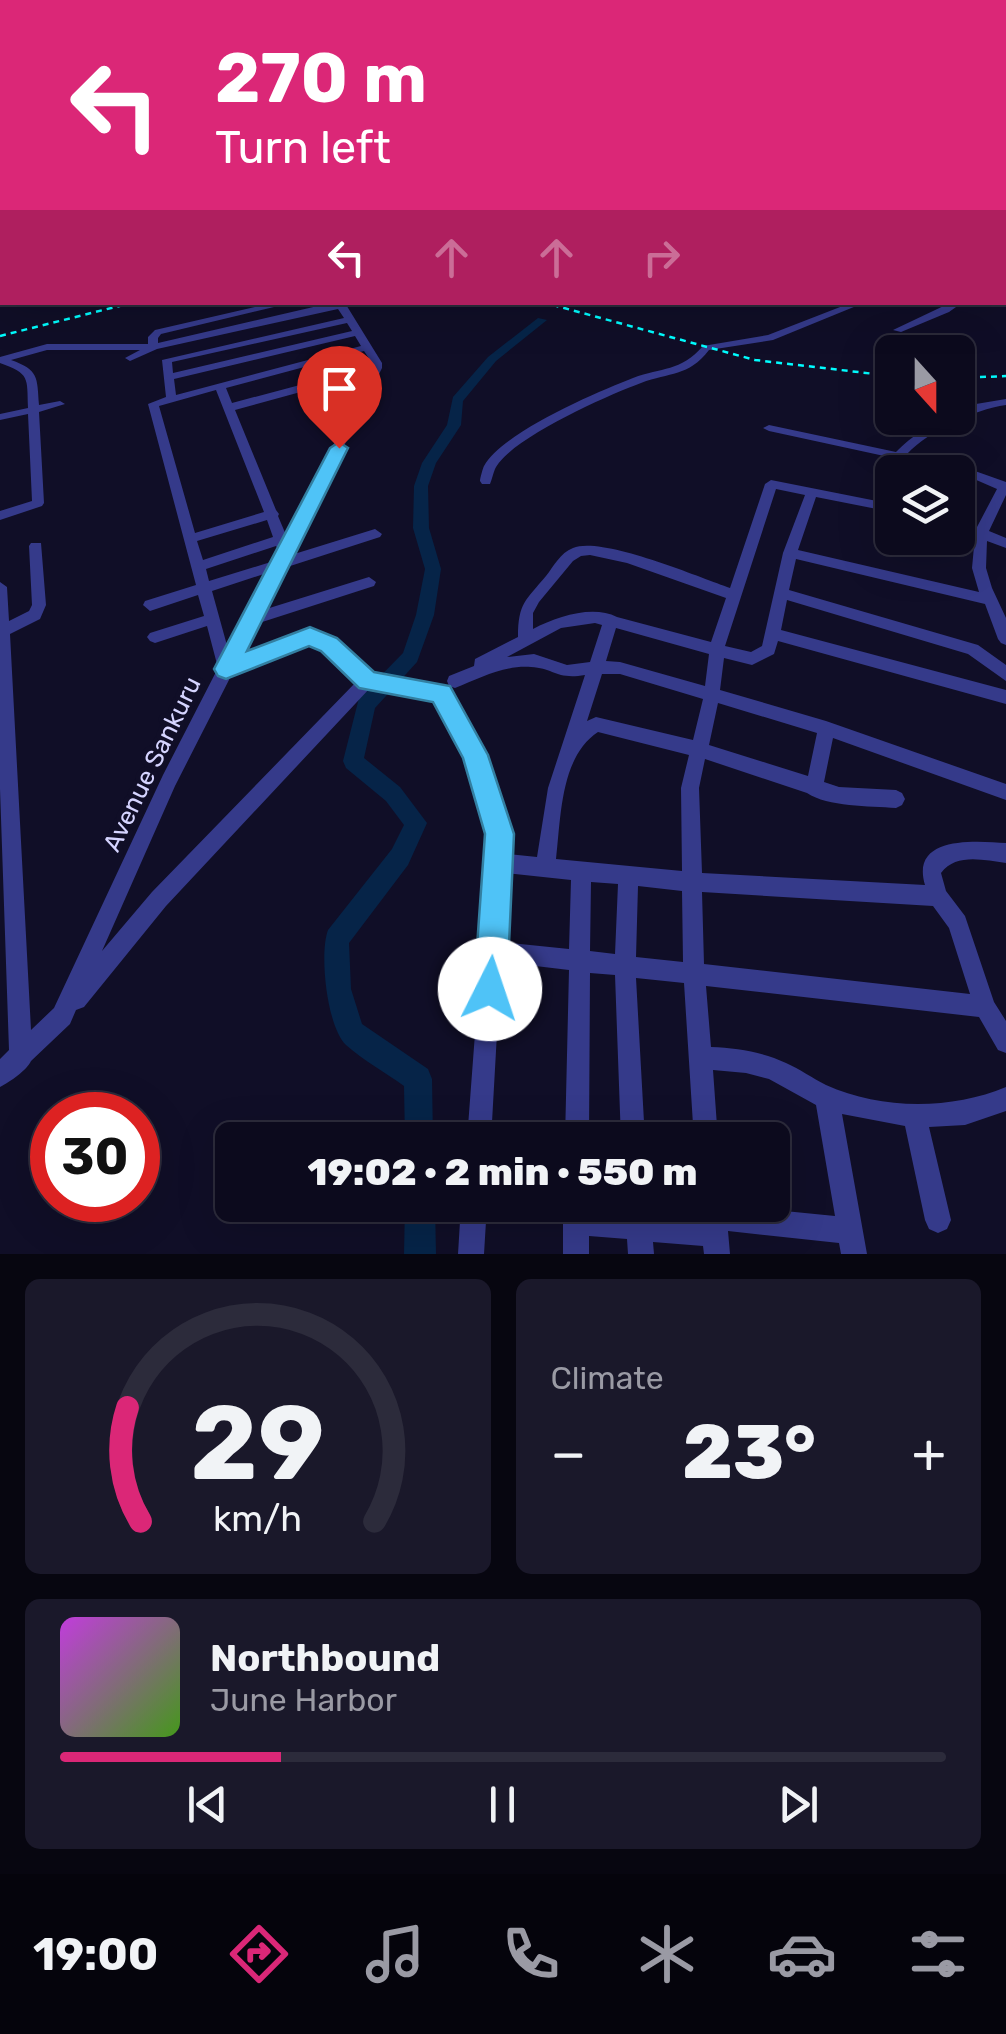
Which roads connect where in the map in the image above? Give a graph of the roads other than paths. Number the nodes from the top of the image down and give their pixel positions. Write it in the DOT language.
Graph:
graph roads {
  1 [pos="278,305"];
  2 [pos="854,305"];
  3 [pos="952,305"];
  4 [pos="352,317"];
  5 [pos="898,330"];
  6 [pos="154,346"];
  7 [pos="130,358"];
  8 [pos="0,360"];
  9 [pos="377,368"];
  10 [pos="220,386"];
  11 [pos="171,398"];
  12 [pos="1006,402"];
  13 [pos="60,404"];
  14 [pos="228,408"];
  15 [pos="975,408"];
  16 [pos="34,410"];
  17 [pos="0,417"];
  18 [pos="769,428"];
  19 [pos="924,435"];
  20 [pos="893,455"];
  21 [pos="899,455"];
  22 [pos="975,475"];
  23 [pos="486,481"];
  24 [pos="1005,486"];
  25 [pos="812,492"];
  26 [pos="875,505"];
  27 [pos="273,514"];
  28 [pos="0,516"];
  29 [pos="975,528"];
  30 [pos="981,530"];
  31 [pos="374,534"];
  32 [pos="189,539"];
  33 [pos="1006,543"];
  34 [pos="36,546"];
  35 [pos="283,552"];
  36 [pos="790,553"];
  37 [pos="197,566"];
  38 [pos="369,582"];
  39 [pos="0,587"];
  40 [pos="205,589"];
  41 [pos="734,594"];
  42 [pos="781,594"];
  43 [pos="991,600"];
  44 [pos="150,605"];
  45 [pos="211,619"];
  46 [pos="254,619"];
  47 [pos="611,619"];
  48 [pos="3,630"];
  49 [pos="772,634"];
  50 [pos="155,637"];
  51 [pos="526,639"];
  52 [pos="1006,639"];
  53 [pos="717,648"];
  54 [pos="596,666"];
  55 [pos="226,669"];
  56 [pos="1006,674"];
  57 [pos="367,681"];
  58 [pos="448,687"];
  59 [pos="712,694"];
  60 [pos="1006,697"];
  61 [pos="826,728"];
  62 [pos="698,749"];
  63 [pos="568,755"];
  64 [pos="814,788"];
  65 [pos="1006,792"];
  66 [pos="896,799"];
  67 [pos="1006,852"];
  68 [pos="498,864"];
  69 [pos="545,868"];
  70 [pos="582,871"];
  71 [pos="628,875"];
  72 [pos="692,882"];
  73 [pos="938,896"];
  74 [pos="493,951"];
  75 [pos="578,959"];
  76 [pos="625,964"];
  77 [pos="694,971"];
  78 [pos="984,1007"];
  79 [pos="62,1016"];
  80 [pos="1006,1042"];
  81 [pos="21,1058"];
  82 [pos="699,1058"];
  83 [pos="0,1075"];
  84 [pos="826,1098"];
  85 [pos="1006,1099"];
  86 [pos="914,1114"];
  87 [pos="480,1122"];
  88 [pos="577,1122"];
  89 [pos="632,1122"];
  90 [pos="704,1122"];
  91 [pos="938,1220"];
  92 [pos="473,1222"];
  93 [pos="576,1222"];
  94 [pos="609,1222"];
  95 [pos="714,1228"];
  96 [pos="639,1230"];
  97 [pos="852,1243"];
  98 [pos="471,1254"];
  99 [pos="576,1254"];
  1 -- 6 [label="street"];
  2 -- 23 [label="street"];
  3 -- 5 [label="street"];
  4 -- 6 [label="street"];
  4 -- 9 [label="street"];
  4 -- 10 [label="street"];
  4 -- 11 [label="street"];
  6 -- 7 [label="street"];
  6 -- 8 [label="street"];
  8 -- 16 [label="street"];
  9 -- 14 [label="street"];
  9 -- 35 [label="street, Avenue Sankuru"];
  10 -- 11 [label="street"];
  10 -- 14 [label="street"];
  11 -- 32 [label="street"];
  12 -- 15 [label="street"];
  13 -- 16 [label="street"];
  14 -- 27 [label="street"];
  16 -- 17 [label="street"];
  16 -- 28 [label="street"];
  18 -- 20 [label="street"];
  19 -- 21 [label="street"];
  22 -- 24 [label="street"];
  24 -- 30 [label="street"];
  25 -- 26 [label="street"];
  25 -- 36 [label="street"];
  25 -- 41 [label="street"];
  27 -- 32 [label="street"];
  27 -- 35 [label="street"];
  29 -- 30 [label="street"];
  30 -- 33 [label="street"];
  30 -- 43 [label="street"];
  31 -- 35 [label="street"];
  32 -- 37 [label="street"];
  34 -- 48 [label="street"];
  35 -- 37 [label="street"];
  35 -- 40 [label="street"];
  35 -- 46 [label="street, Avenue Sankuru"];
  36 -- 42 [label="street"];
  36 -- 43 [label="street"];
  37 -- 40 [label="street"];
  38 -- 46 [label="street"];
  39 -- 48 [label="street"];
  40 -- 44 [label="street"];
  40 -- 45 [label="street"];
  41 -- 51 [label="street"];
  41 -- 53 [label="street"];
  42 -- 49 [label="street"];
  42 -- 56 [label="street"];
  43 -- 52 [label="street"];
  45 -- 50 [label="street"];
  45 -- 55 [label="street"];
  46 -- 55 [label="street, Avenue Sankuru"];
  47 -- 51 [label="street"];
  47 -- 53 [label="street"];
  47 -- 54 [label="street"];
  48 -- 81 [label="street"];
  49 -- 53 [label="street"];
  49 -- 60 [label="street"];
  51 -- 58 [label="street"];
  53 -- 59 [label="street"];
  54 -- 58 [label="street"];
  54 -- 59 [label="street"];
  54 -- 63 [label="street"];
  55 -- 57 [label="street"];
  55 -- 79 [label="street, Avenue Sankuru"];
  57 -- 58 [label="street"];
  57 -- 79 [label="street"];
  58 -- 68 [label="street"];
  59 -- 61 [label="street"];
  59 -- 62 [label="street"];
  61 -- 64 [label="street"];
  61 -- 65 [label="street"];
  62 -- 63 [label="street"];
  62 -- 64 [label="street"];
  62 -- 72 [label="street"];
  63 -- 69 [label="street"];
  64 -- 66 [label="street"];
  67 -- 73 [label="street"];
  68 -- 69 [label="street"];
  68 -- 74 [label="street"];
  69 -- 70 [label="street"];
  70 -- 71 [label="street"];
  70 -- 75 [label="street"];
  71 -- 72 [label="street"];
  71 -- 76 [label="street"];
  72 -- 73 [label="street"];
  72 -- 77 [label="street"];
  73 -- 78 [label="street"];
  74 -- 75 [label="street"];
  74 -- 87 [label="street"];
  75 -- 76 [label="street"];
  75 -- 88 [label="street"];
  76 -- 77 [label="street"];
  76 -- 89 [label="street"];
  77 -- 78 [label="street"];
  77 -- 82 [label="street"];
  78 -- 80 [label="street"];
  79 -- 81 [label="street, Avenue Sankuru"];
  81 -- 83 [label="street, Avenue Sankuru"];
  82 -- 84 [label="street"];
  82 -- 90 [label="street"];
  84 -- 86 [label="street"];
  84 -- 97 [label="street"];
  85 -- 86 [label="street"];
  86 -- 91 [label="street"];
  92 -- 98 [label="street"];
  93 -- 99 [label="street"];
  94 -- 96 [label="street"];
  95 -- 96 [label="street"];
  95 -- 97 [label="street"];
}
